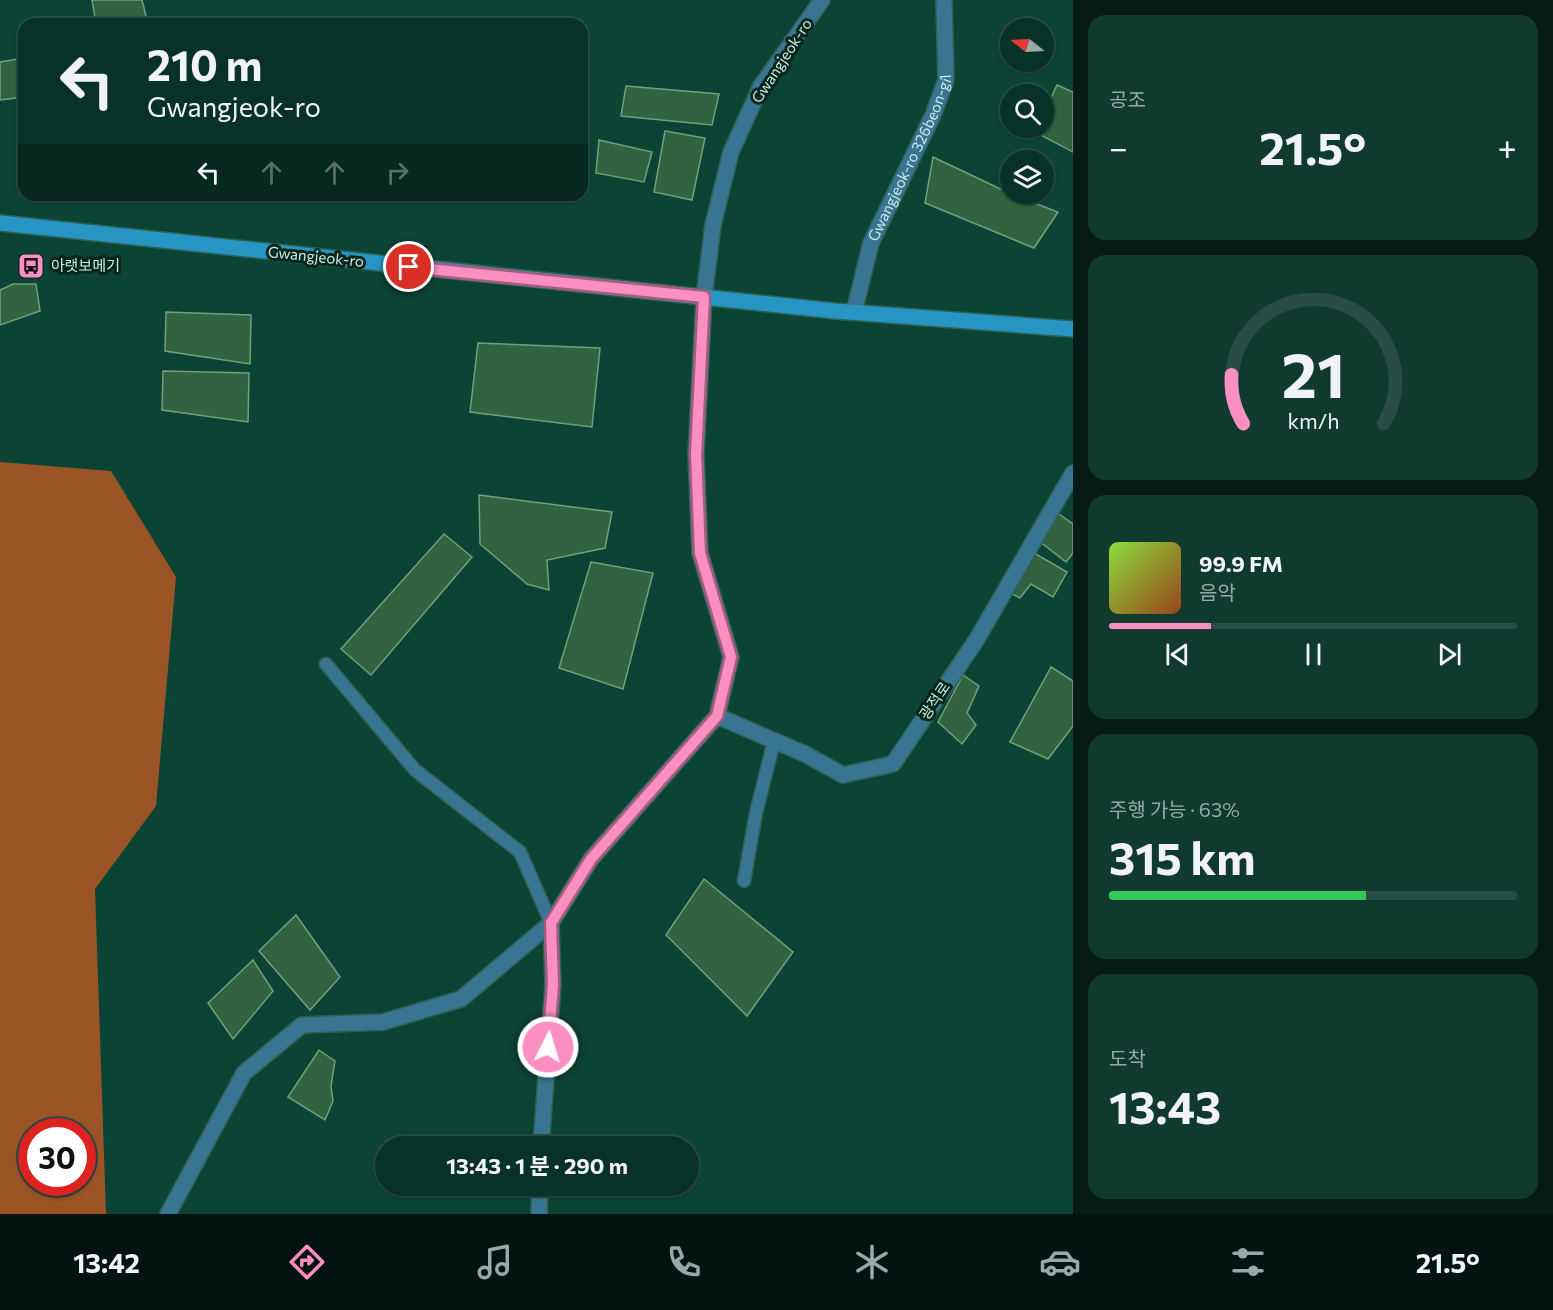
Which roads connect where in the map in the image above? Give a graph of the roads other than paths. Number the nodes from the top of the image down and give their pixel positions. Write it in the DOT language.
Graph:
graph roads {
  1 [pos="822,0"];
  2 [pos="944,0"];
  3 [pos="0,223"];
  4 [pos="711,298"];
  5 [pos="854,312"];
  6 [pos="1073,329"];
  7 [pos="1073,473"];
  8 [pos="326,664"];
  9 [pos="717,716"];
  10 [pos="774,741"];
  11 [pos="744,881"];
  12 [pos="551,923"];
  13 [pos="542,1136"];
  14 [pos="540,1196"];
  15 [pos="168,1214"];
  16 [pos="539,1214"];
  1 -- 4 [label="street, Gwangjeok-ro"];
  2 -- 5 [label="street, Gwangjeok-ro 326beon-gil"];
  3 -- 4 [label="main road, Gwangjeok-ro"];
  4 -- 5 [label="main road"];
  4 -- 9 [label="street"];
  5 -- 6 [label="main road"];
  7 -- 10 [label="street, 광적로"];
  8 -- 12 [label="lane"];
  9 -- 10 [label="street, 광적로"];
  9 -- 12 [label="street"];
  10 -- 11 [label="lane"];
  12 -- 13 [label="street"];
  12 -- 15 [label="street"];
  14 -- 16 [label="street"];
}
